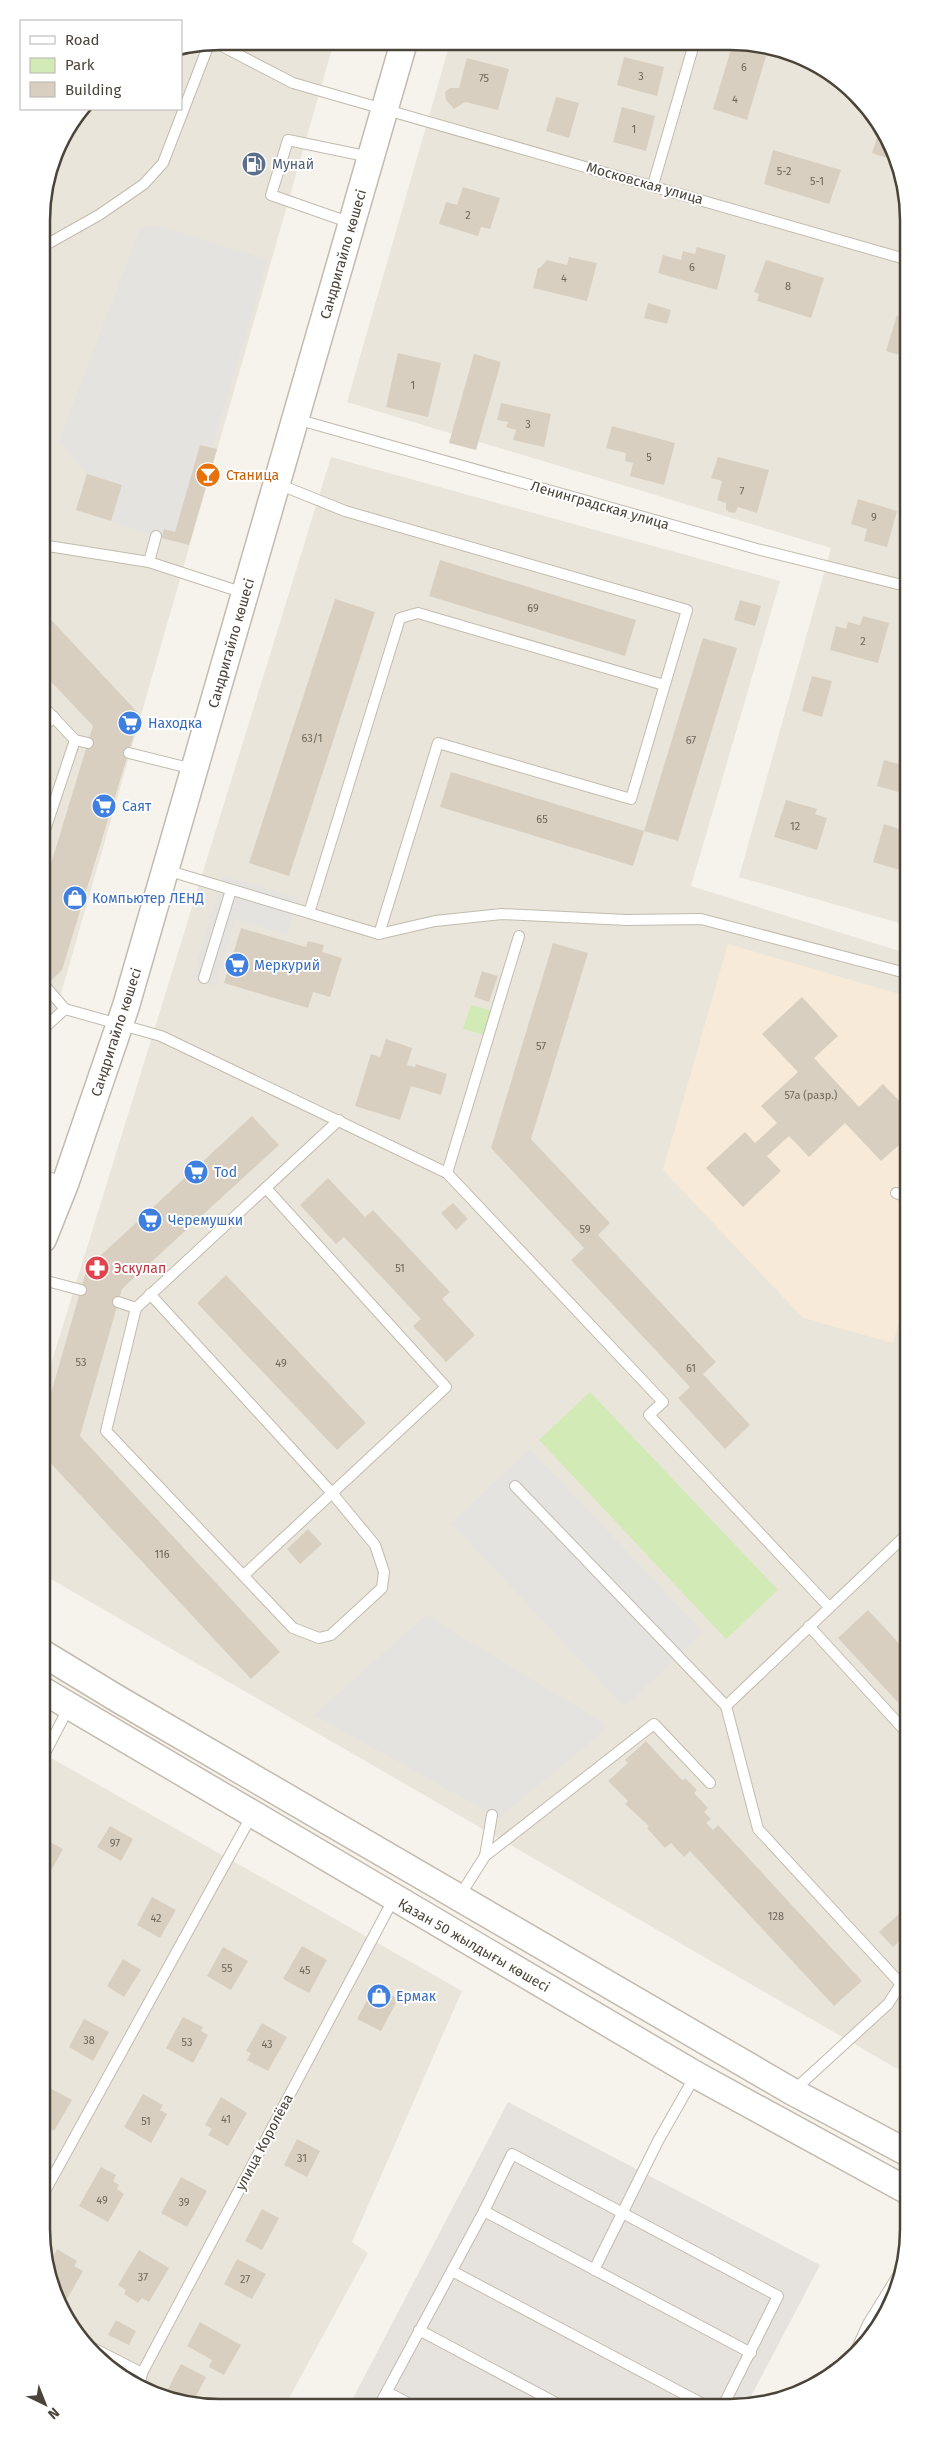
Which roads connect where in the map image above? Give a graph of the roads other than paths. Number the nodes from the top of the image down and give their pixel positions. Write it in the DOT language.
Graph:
graph roads {
  1 [pos="207,50"];
  2 [pos="229,50"];
  3 [pos="402,50"];
  4 [pos="692,50"];
  5 [pos="385,108"];
  6 [pos="371,158"];
  7 [pos="653,186"];
  8 [pos="352,223"];
  9 [pos="50,243"];
  10 [pos="900,257"];
  11 [pos="295,419"];
  12 [pos="277,484"];
  13 [pos="156,536"];
  14 [pos="50,546"];
  15 [pos="149,562"];
  16 [pos="900,585"];
  17 [pos="245,593"];
  18 [pos="664,686"];
  19 [pos="50,713"];
  20 [pos="54,717"];
  21 [pos="50,721"];
  22 [pos="75,740"];
  23 [pos="88,743"];
  24 [pos="129,753"];
  25 [pos="194,769"];
  26 [pos="50,815"];
  27 [pos="165,870"];
  28 [pos="231,890"];
  29 [pos="309,913"];
  30 [pos="379,934"];
  31 [pos="519,936"];
  32 [pos="900,971"];
  33 [pos="204,978"];
  34 [pos="50,991"];
  35 [pos="66,1008"];
  36 [pos="50,1023"];
  37 [pos="121,1024"];
  38 [pos="339,1120"];
  39 [pos="447,1173"];
  40 [pos="54,1180"];
  41 [pos="266,1188"];
  42 [pos="896,1193"];
  43 [pos="900,1194"];
  44 [pos="50,1201"];
  45 [pos="50,1282"];
  46 [pos="81,1290"];
  47 [pos="150,1294"];
  48 [pos="118,1302"];
  49 [pos="136,1308"];
  50 [pos="514,1486"];
  51 [pos="332,1492"];
  52 [pos="900,1541"];
  53 [pos="244,1575"];
  54 [pos="829,1607"];
  55 [pos="809,1626"];
  56 [pos="50,1658"];
  57 [pos="50,1695"];
  58 [pos="69,1706"];
  59 [pos="726,1706"];
  60 [pos="900,1725"];
  61 [pos="50,1742"];
  62 [pos="710,1783"];
  63 [pos="252,1815"];
  64 [pos="492,1815"];
  65 [pos="485,1856"];
  66 [pos="459,1897"];
  67 [pos="394,1898"];
  68 [pos="900,1983"];
  69 [pos="900,1986"];
  70 [pos="696,2075"];
  71 [pos="793,2092"];
  72 [pos="900,2149"];
  73 [pos="50,2182"];
  74 [pos="900,2187"];
  75 [pos="484,2211"];
  76 [pos="621,2212"];
  77 [pos="594,2270"];
  78 [pos="452,2271"];
  79 [pos="888,2292"];
  80 [pos="419,2330"];
  81 [pos="864,2333"];
  82 [pos="751,2353"];
  83 [pos="107,2355"];
  84 [pos="142,2373"];
  85 [pos="141,2379"];
  86 [pos="387,2392"];
  87 [pos="383,2399"];
  88 [pos="400,2399"];
  89 [pos="549,2399"];
  90 [pos="694,2399"];
  91 [pos="727,2399"];
  1 -- 9 [label="lane"];
  2 -- 5 [label="lane, Московская улица"];
  3 -- 5 [label="street, Сандригайло көшесі"];
  4 -- 7 [label="lane"];
  5 -- 6 [label="street, Сандригайло көшесі"];
  5 -- 7 [label="lane, Московская улица"];
  6 -- 8 [label="street, Сандригайло көшесі"];
  6 -- 8 [label="lane"];
  7 -- 10 [label="lane, Московская улица"];
  8 -- 11 [label="street, Сандригайло көшесі"];
  11 -- 12 [label="street, Сандригайло көшесі"];
  11 -- 16 [label="lane, Ленинградская улица"];
  12 -- 17 [label="street, Сандригайло көшесі"];
  12 -- 18 [label="lane"];
  13 -- 15 [label="lane"];
  14 -- 15 [label="lane"];
  15 -- 17 [label="lane"];
  17 -- 25 [label="street, Сандригайло көшесі"];
  18 -- 29 [label="lane"];
  18 -- 30 [label="lane"];
  19 -- 20 [label="lane"];
  20 -- 21 [label="lane"];
  20 -- 22 [label="lane"];
  22 -- 23 [label="lane"];
  22 -- 26 [label="lane"];
  24 -- 25 [label="lane"];
  25 -- 27 [label="street, Сандригайло көшесі"];
  27 -- 28 [label="lane"];
  27 -- 37 [label="street, Сандригайло көшесі"];
  28 -- 29 [label="lane"];
  28 -- 33 [label="lane"];
  29 -- 30 [label="lane"];
  30 -- 32 [label="lane"];
  31 -- 39 [label="lane"];
  34 -- 35 [label="lane"];
  35 -- 36 [label="lane"];
  35 -- 37 [label="lane"];
  37 -- 38 [label="lane"];
  37 -- 40 [label="street, Сандригайло көшесі"];
  38 -- 39 [label="lane"];
  38 -- 41 [label="lane"];
  39 -- 54 [label="lane"];
  40 -- 44 [label="street, Сандригайло көшесі"];
  41 -- 47 [label="lane"];
  41 -- 51 [label="lane"];
  42 -- 43 [label="lane"];
  45 -- 46 [label="lane"];
  47 -- 49 [label="lane"];
  47 -- 51 [label="lane"];
  48 -- 49 [label="lane"];
  49 -- 53 [label="lane"];
  50 -- 59 [label="lane"];
  51 -- 53 [label="lane"];
  51 -- 53 [label="lane"];
  52 -- 54 [label="lane"];
  54 -- 55 [label="lane"];
  55 -- 59 [label="lane"];
  55 -- 60 [label="lane"];
  56 -- 66 [label="street"];
  57 -- 58 [label="street, Қазан 50 жылдығы көшесі"];
  58 -- 61 [label="lane"];
  58 -- 63 [label="street, Қазан 50 жылдығы көшесі"];
  59 -- 68 [label="lane"];
  62 -- 65 [label="lane"];
  63 -- 67 [label="street, Қазан 50 жылдығы көшесі"];
  63 -- 73 [label="lane"];
  64 -- 65 [label="lane"];
  65 -- 66 [label="lane"];
  66 -- 71 [label="street"];
  67 -- 70 [label="street, Қазан 50 жылдығы көшесі"];
  67 -- 84 [label="lane, улица Королёва"];
  69 -- 71 [label="lane"];
  70 -- 74 [label="street, Қазан 50 жылдығы көшесі"];
  70 -- 76 [label="lane"];
  71 -- 72 [label="street"];
  75 -- 76 [label="lane"];
  75 -- 77 [label="lane"];
  75 -- 78 [label="lane"];
  76 -- 77 [label="lane"];
  76 -- 82 [label="lane"];
  77 -- 82 [label="lane"];
  78 -- 80 [label="lane"];
  78 -- 90 [label="lane"];
  79 -- 81 [label="lane"];
  80 -- 86 [label="lane"];
  80 -- 89 [label="lane"];
  82 -- 91 [label="lane"];
  83 -- 84 [label="lane"];
  84 -- 85 [label="lane, улица Королёва"];
  86 -- 87 [label="lane"];
  86 -- 88 [label="lane"];
}
